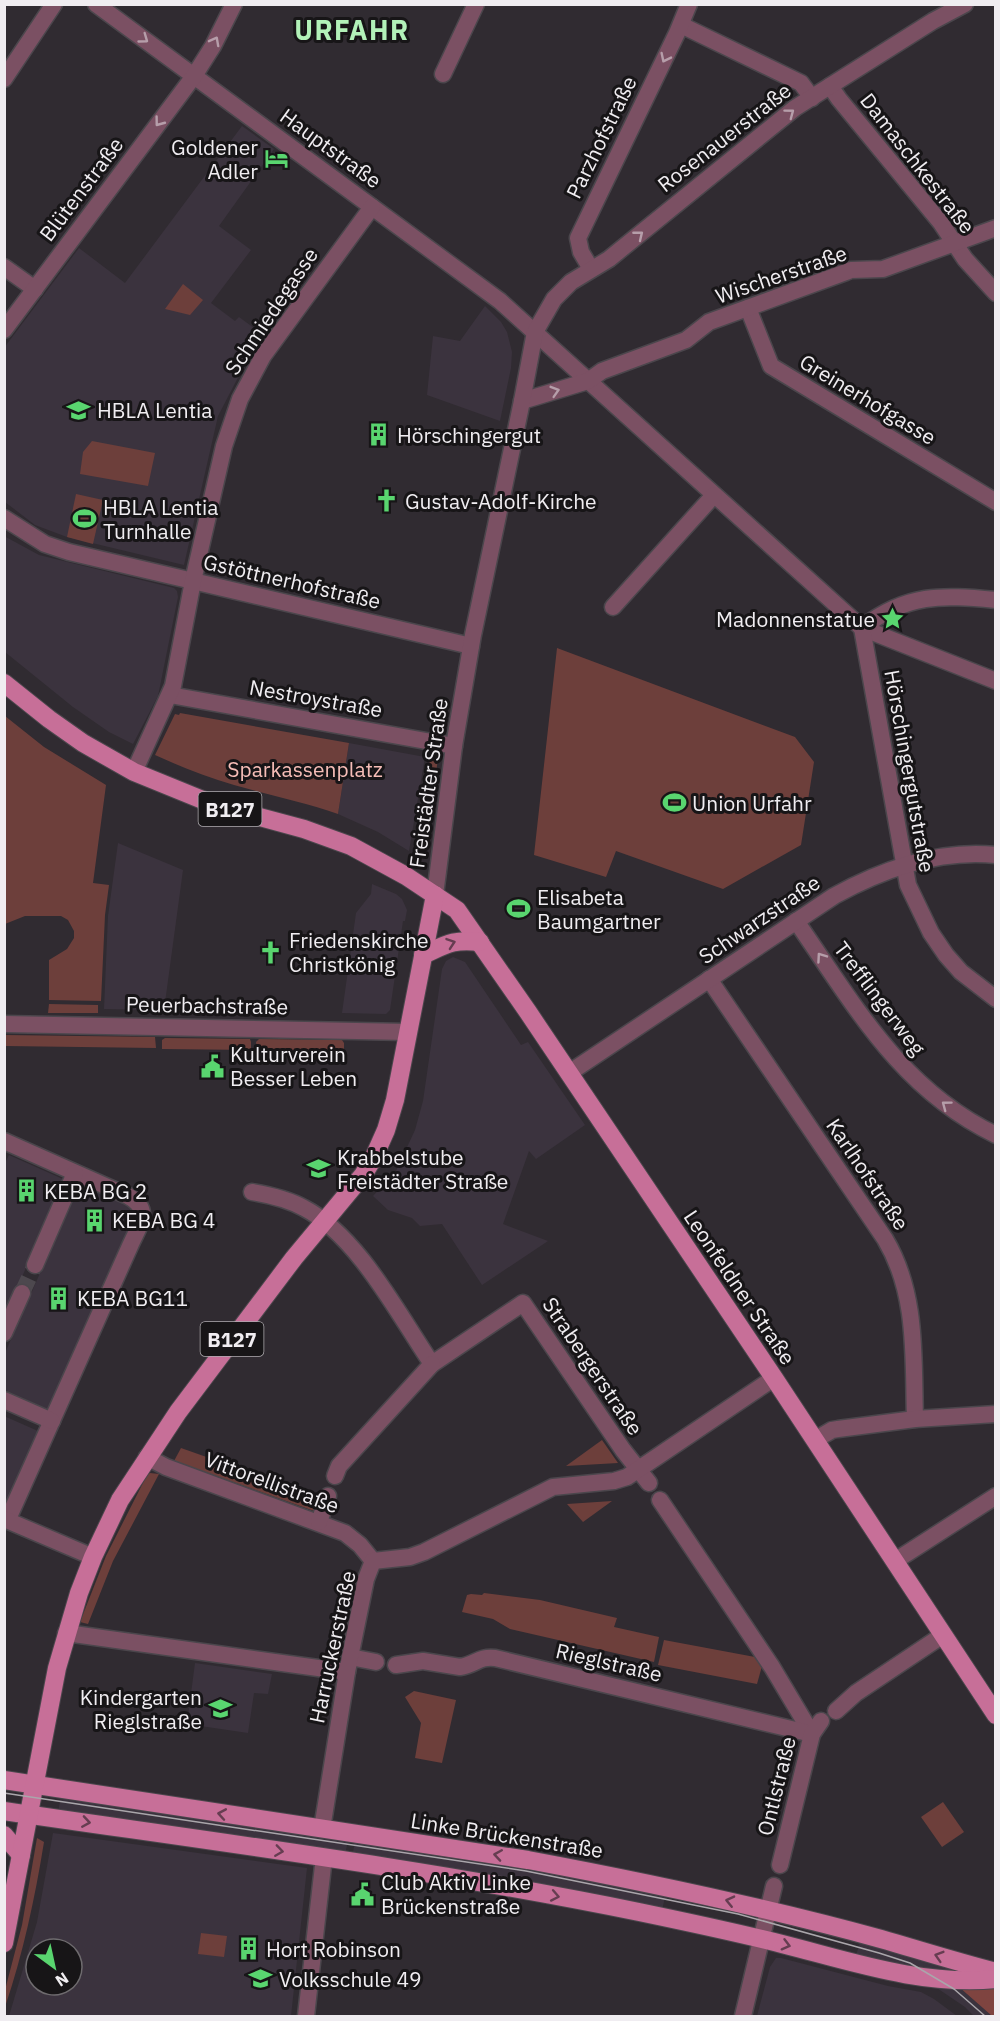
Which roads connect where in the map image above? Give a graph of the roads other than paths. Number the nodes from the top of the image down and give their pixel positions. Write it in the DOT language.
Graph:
graph roads {
  1 [pos="54,4"];
  2 [pos="96,4"];
  3 [pos="234,4"];
  4 [pos="476,4"];
  5 [pos="689,4"];
  6 [pos="965,4"];
  7 [pos="681,25"];
  8 [pos="443,74"];
  9 [pos="194,75"];
  10 [pos="4,79"];
  11 [pos="830,86"];
  12 [pos="812,98"];
  13 [pos="372,207"];
  14 [pos="996,228"];
  15 [pos="954,243"];
  16 [pos="4,267"];
  17 [pos="591,270"];
  18 [pos="35,289"];
  19 [pos="996,293"];
  20 [pos="748,308"];
  21 [pos="4,330"];
  22 [pos="535,332"];
  23 [pos="588,381"];
  24 [pos="522,401"];
  25 [pos="714,495"];
  26 [pos="996,502"];
  27 [pos="4,518"];
  28 [pos="193,581"];
  29 [pos="996,600"];
  30 [pos="614,607"];
  31 [pos="862,628"];
  32 [pos="471,646"];
  33 [pos="996,681"];
  34 [pos="4,683"];
  35 [pos="170,695"];
  36 [pos="454,746"];
  37 [pos="134,772"];
  38 [pos="996,855"];
  39 [pos="903,864"];
  40 [pos="435,894"];
  41 [pos="796,921"];
  42 [pos="480,942"];
  43 [pos="423,955"];
  44 [pos="709,979"];
  45 [pos="996,999"];
  46 [pos="4,1024"];
  47 [pos="408,1032"];
  48 [pos="569,1073"];
  49 [pos="996,1135"];
  50 [pos="5,1144"];
  51 [pos="75,1173"];
  52 [pos="252,1192"];
  53 [pos="325,1221"];
  54 [pos="35,1265"];
  55 [pos="22,1293"];
  56 [pos="4,1333"];
  57 [pos="432,1364"];
  58 [pos="774,1378"];
  59 [pos="4,1400"];
  60 [pos="996,1414"];
  61 [pos="915,1419"];
  62 [pos="52,1421"];
  63 [pos="815,1440"];
  64 [pos="147,1456"];
  65 [pos="335,1476"];
  66 [pos="644,1476"];
  67 [pos="328,1496"];
  68 [pos="996,1496"];
  69 [pos="660,1500"];
  70 [pos="6,1519"];
  71 [pos="320,1522"];
  72 [pos="93,1557"];
  73 [pos="373,1561"];
  74 [pos="895,1561"];
  75 [pos="66,1633"];
  76 [pos="943,1635"];
  77 [pos="376,1662"];
  78 [pos="348,1664"];
  79 [pos="396,1665"];
  80 [pos="836,1711"];
  81 [pos="996,1715"];
  82 [pos="816,1727"];
  83 [pos="4,1780"];
  84 [pos="34,1784"];
  85 [pos="4,1811"];
  86 [pos="28,1814"];
  87 [pos="322,1829"];
  88 [pos="4,1834"];
  89 [pos="21,1854"];
  90 [pos="324,1857"];
  91 [pos="780,1864"];
  92 [pos="774,1886"];
  93 [pos="768,1911"];
  94 [pos="761,1939"];
  95 [pos="4,1943"];
  96 [pos="996,1972"];
  97 [pos="996,1979"];
  98 [pos="306,2016"];
  99 [pos="743,2016"];
  1 -- 10 [label="street"];
  2 -- 9 [label="street, Hauptstraße, one-way"];
  9 -- 3 [label="street, Blütenstraße, one-way"];
  4 -- 8 [label="street"];
  5 -- 7 [label="street, Parzhofstraße"];
  6 -- 11 [label="street, Rosenauerstraße"];
  7 -- 12 [label="street"];
  7 -- 17 [label="street, Parzhofstraße, one-way"];
  9 -- 13 [label="street, Hauptstraße"];
  9 -- 18 [label="street, Blütenstraße, one-way"];
  11 -- 12 [label="street, Rosenauerstraße"];
  11 -- 15 [label="street, Damaschkestraße"];
  17 -- 12 [label="street, Rosenauerstraße, one-way"];
  13 -- 22 [label="street, Hauptstraße"];
  13 -- 28 [label="street, Schmiedegasse"];
  14 -- 15 [label="street, Wischerstraße"];
  15 -- 19 [label="street, Damaschkestraße"];
  15 -- 20 [label="street, Wischerstraße"];
  16 -- 18 [label="street"];
  17 -- 22 [label="street, Rosenauerstraße"];
  18 -- 21 [label="street, Blütenstraße"];
  20 -- 23 [label="street, Wischerstraße"];
  20 -- 26 [label="street, Greinerhofgasse"];
  22 -- 23 [label="street, Hauptstraße"];
  22 -- 24 [label="street, Freistädter Straße"];
  24 -- 23 [label="street, Wischerstraße, one-way"];
  23 -- 25 [label="street, Hauptstraße"];
  24 -- 32 [label="street, Freistädter Straße"];
  25 -- 30 [label="street"];
  25 -- 31 [label="street, Hauptstraße"];
  27 -- 28 [label="street, Gstöttnerhofstraße"];
  28 -- 32 [label="street, Gstöttnerhofstraße"];
  28 -- 35 [label="street, Schmiedegasse"];
  29 -- 31 [label="street"];
  31 -- 33 [label="street"];
  31 -- 39 [label="street, Hörschingergutstraße"];
  32 -- 36 [label="street, Freistädter Straße"];
  34 -- 37 [label="main road, B127"];
  35 -- 36 [label="street, Nestroystraße"];
  35 -- 37 [label="street"];
  36 -- 40 [label="street, Freistädter Straße"];
  37 -- 40 [label="main road, B127"];
  38 -- 39 [label="street, Schwarzstraße"];
  39 -- 41 [label="street, Schwarzstraße"];
  39 -- 45 [label="street, Hörschingergutstraße"];
  40 -- 42 [label="main road, Leonfeldner Straße"];
  40 -- 43 [label="main road, Freistädter Straße / B127"];
  41 -- 44 [label="street, Schwarzstraße"];
  49 -- 41 [label="street, Trefflingerweg, one-way"];
  43 -- 42 [label="main road, one-way"];
  42 -- 48 [label="main road, Leonfeldner Straße"];
  43 -- 47 [label="main road, Freistädter Straße / B127"];
  44 -- 48 [label="street, Schwarzstraße"];
  44 -- 61 [label="street, Karlhofstraße"];
  46 -- 47 [label="street, Peuerbachstraße"];
  47 -- 53 [label="main road, Freistädter Straße / B127"];
  48 -- 58 [label="main road, Leonfeldner Straße"];
  50 -- 51 [label="street"];
  51 -- 54 [label="street"];
  51 -- 62 [label="street"];
  52 -- 53 [label="street"];
  53 -- 57 [label="street"];
  53 -- 64 [label="main road, Freistädter Straße / B127"];
  55 -- 56 [label="street"];
  57 -- 65 [label="street"];
  57 -- 66 [label="street, Strabergerstraße"];
  58 -- 63 [label="main road, Leonfeldner Straße"];
  58 -- 66 [label="street, Harruckerstraße"];
  59 -- 62 [label="street"];
  60 -- 61 [label="street"];
  61 -- 63 [label="street"];
  62 -- 70 [label="street"];
  63 -- 74 [label="main road, Leonfeldner Straße"];
  64 -- 71 [label="street, Vittorellistraße"];
  64 -- 72 [label="main road, Freistädter Straße / B127"];
  66 -- 73 [label="street, Harruckerstraße"];
  67 -- 71 [label="street"];
  68 -- 74 [label="street"];
  69 -- 82 [label="street"];
  70 -- 72 [label="street"];
  71 -- 73 [label="street, Vittorellistraße"];
  72 -- 75 [label="main road, Freistädter Straße / B127"];
  73 -- 78 [label="street, Harruckerstraße"];
  74 -- 76 [label="main road, Leonfeldner Straße"];
  75 -- 78 [label="street"];
  75 -- 84 [label="main road, Freistädter Straße / B127"];
  76 -- 80 [label="street"];
  76 -- 81 [label="main road, Leonfeldner Straße"];
  77 -- 78 [label="street"];
  78 -- 87 [label="street, Harruckerstraße"];
  79 -- 82 [label="street, Rieglstraße"];
  82 -- 91 [label="street, Ontlstraße"];
  83 -- 84 [label="main road, Linke Brückenstraße"];
  84 -- 86 [label="main road, Freistädter Straße / B127"];
  87 -- 84 [label="main road, Linke Brückenstraße, one-way"];
  85 -- 86 [label="main road"];
  86 -- 89 [label="main road, Freistädter Straße / B127"];
  86 -- 90 [label="main road, one-way"];
  93 -- 87 [label="main road, Linke Brückenstraße, one-way"];
  88 -- 89 [label="main road"];
  89 -- 95 [label="main road, Freistädter Straße / B127"];
  90 -- 94 [label="main road, one-way"];
  90 -- 98 [label="street"];
  92 -- 93 [label="street"];
  93 -- 94 [label="street"];
  96 -- 93 [label="main road, Linke Brückenstraße, one-way"];
  94 -- 97 [label="main road, one-way"];
  94 -- 99 [label="street"];
}
